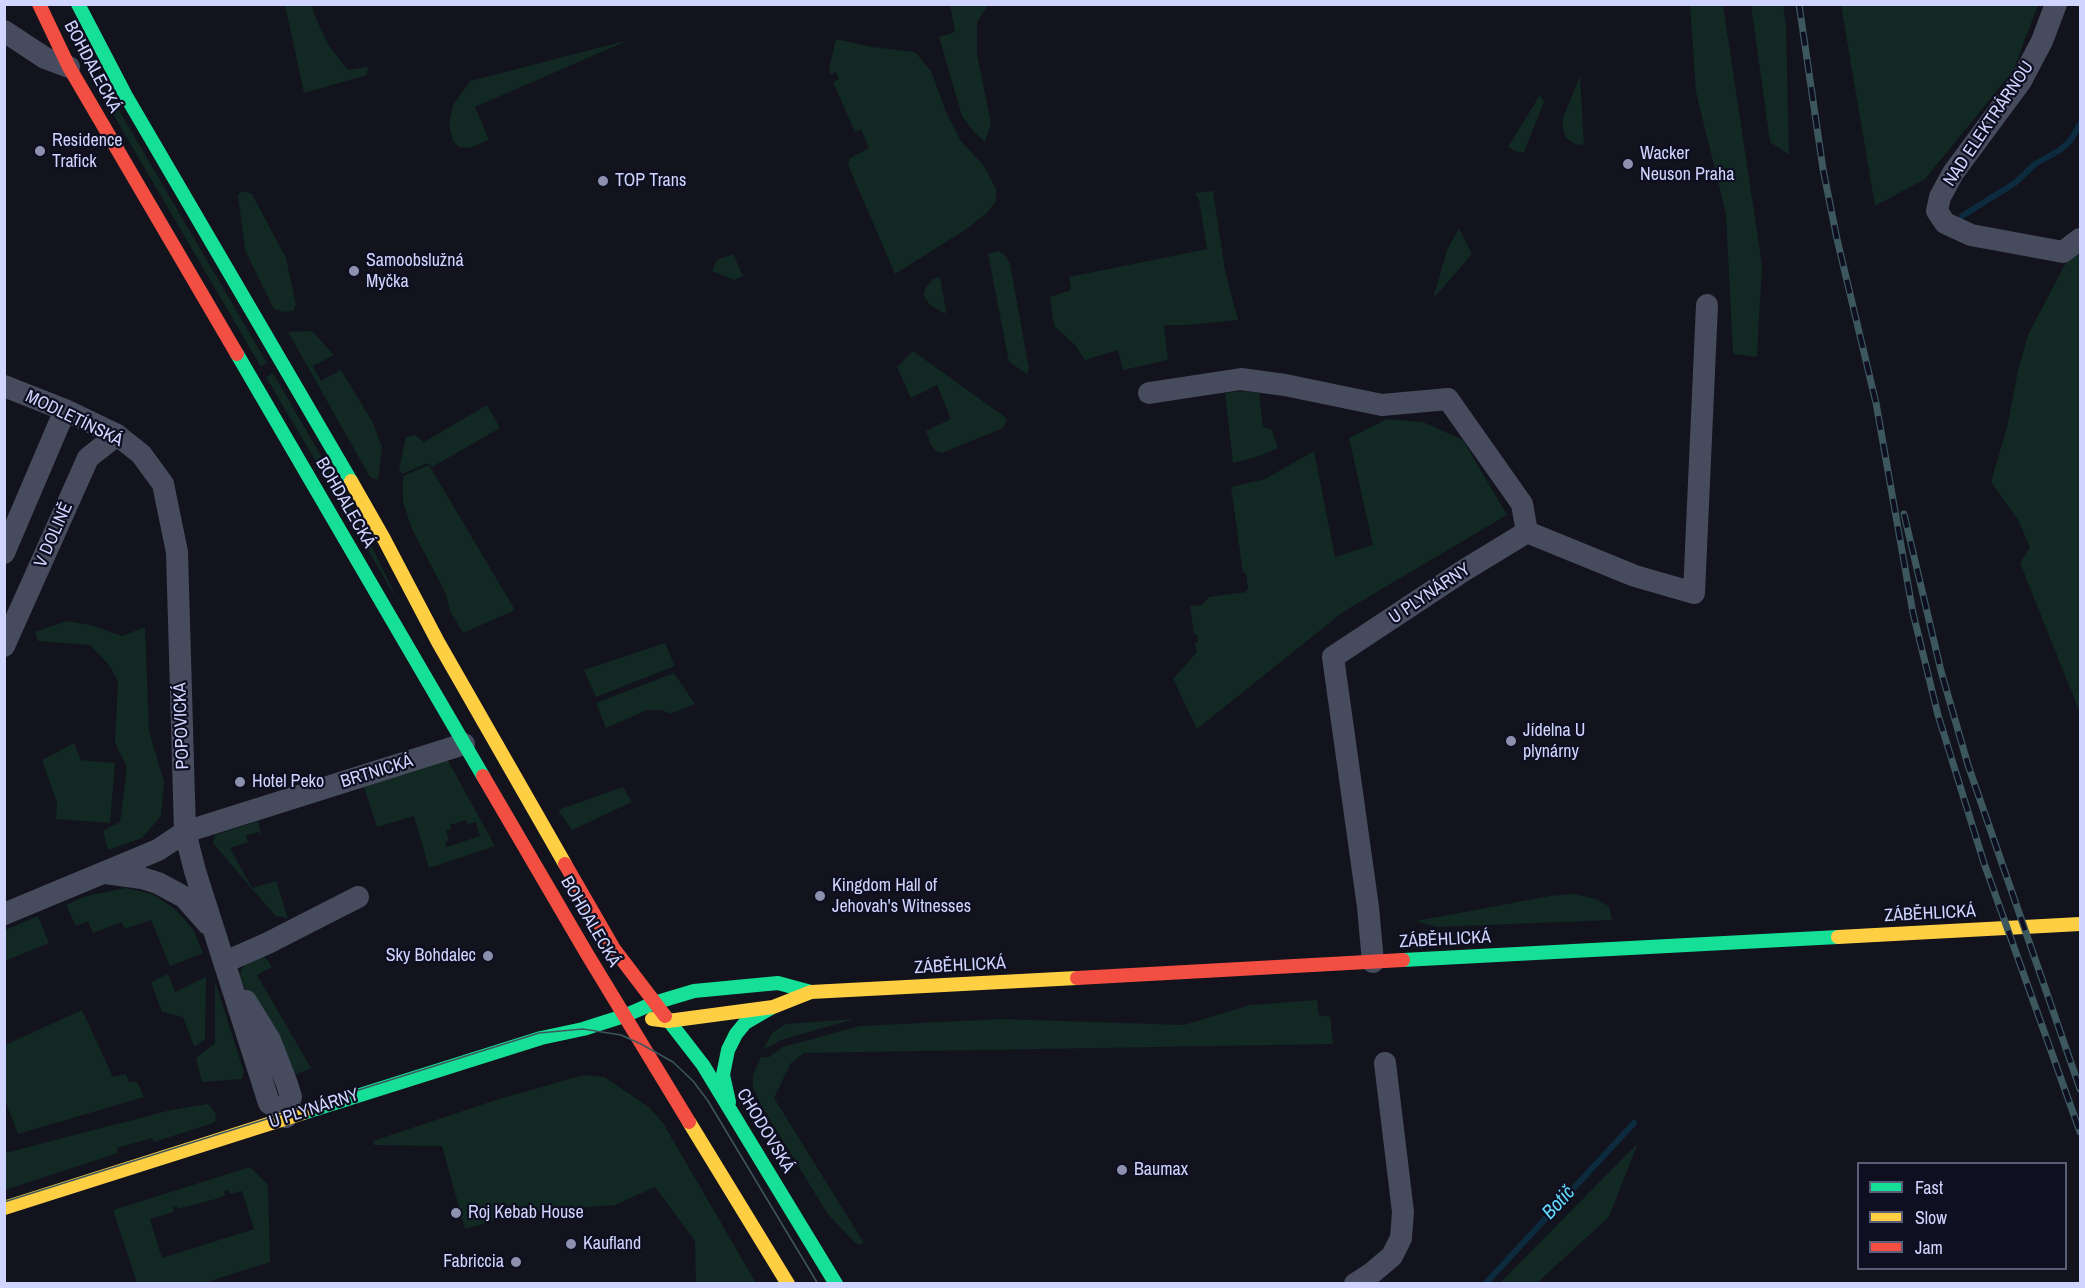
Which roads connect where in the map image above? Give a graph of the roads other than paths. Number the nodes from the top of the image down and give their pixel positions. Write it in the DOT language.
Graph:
graph roads {
  1 [pos="39,4"];
  2 [pos="78,4"];
  3 [pos="2056,4"];
  4 [pos="4,31"];
  5 [pos="69,67"];
  6 [pos="1937,211"];
  7 [pos="1937,236"];
  8 [pos="2072,245"];
  9 [pos="1707,305"];
  10 [pos="4,386"];
  11 [pos="1149,393"];
  12 [pos="65,410"];
  13 [pos="117,435"];
  14 [pos="163,484"];
  15 [pos="1527,532"];
  16 [pos="4,553"];
  17 [pos="4,646"];
  18 [pos="465,744"];
  19 [pos="185,832"];
  20 [pos="103,873"];
  21 [pos="358,897"];
  22 [pos="4,914"];
  23 [pos="2080,924"];
  24 [pos="215,933"];
  25 [pos="1373,962"];
  26 [pos="227,970"];
  27 [pos="812,992"];
  28 [pos="654,1003"];
  29 [pos="773,1006"];
  30 [pos="624,1016"];
  31 [pos="669,1021"];
  32 [pos="1385,1063"];
  33 [pos="730,1108"];
  34 [pos="285,1115"];
  35 [pos="4,1208"];
  36 [pos="788,1284"];
  37 [pos="836,1284"];
  38 [pos="1355,1284"];
  1 -- 5 [label="main road, BOHDALECKÁ"];
  2 -- 28 [label="main road, BOHDALECKÁ"];
  3 -- 6 [label="street, NAD ELEKTRÁRNOU"];
  4 -- 5 [label="street"];
  5 -- 18 [label="main road, BOHDALECKÁ"];
  6 -- 7 [label="street, NAD ELEKTRÁRNOU"];
  6 -- 8 [label="street"];
  9 -- 15 [label="street"];
  10 -- 12 [label="street, MODLETÍNSKÁ"];
  11 -- 15 [label="street"];
  12 -- 13 [label="street, MODLETÍNSKÁ"];
  12 -- 16 [label="street"];
  13 -- 14 [label="street, MODLETÍNSKÁ"];
  13 -- 17 [label="street, V DOLINĚ"];
  14 -- 19 [label="street, POPOVICKÁ"];
  15 -- 25 [label="street, U PLYNÁRNY"];
  18 -- 19 [label="street, BRTNICKÁ"];
  18 -- 30 [label="main road, BOHDALECKÁ"];
  19 -- 20 [label="street"];
  19 -- 24 [label="street, POPOVICKÁ"];
  20 -- 22 [label="street"];
  20 -- 24 [label="street"];
  21 -- 26 [label="street"];
  23 -- 25 [label="main road, ZÁBĚHLICKÁ"];
  24 -- 26 [label="street, POPOVICKÁ"];
  25 -- 27 [label="main road, ZÁBĚHLICKÁ"];
  26 -- 34 [label="street, POPOVICKÁ"];
  27 -- 28 [label="main road, ZÁBĚHLICKÁ"];
  27 -- 29 [label="main road, ZÁBĚHLICKÁ"];
  28 -- 30 [label="main road, ZÁBĚHLICKÁ"];
  28 -- 31 [label="main road, CHODOVSKÁ"];
  29 -- 31 [label="main road, ZÁBĚHLICKÁ"];
  29 -- 33 [label="main road"];
  30 -- 31 [label="main road, ZÁBĚHLICKÁ"];
  30 -- 34 [label="main road, U PLYNÁRNY"];
  30 -- 36 [label="main road"];
  31 -- 33 [label="main road, CHODOVSKÁ"];
  32 -- 38 [label="street"];
  33 -- 37 [label="main road, CHODOVSKÁ"];
  34 -- 35 [label="main road, U PLYNÁRNY"];
}
